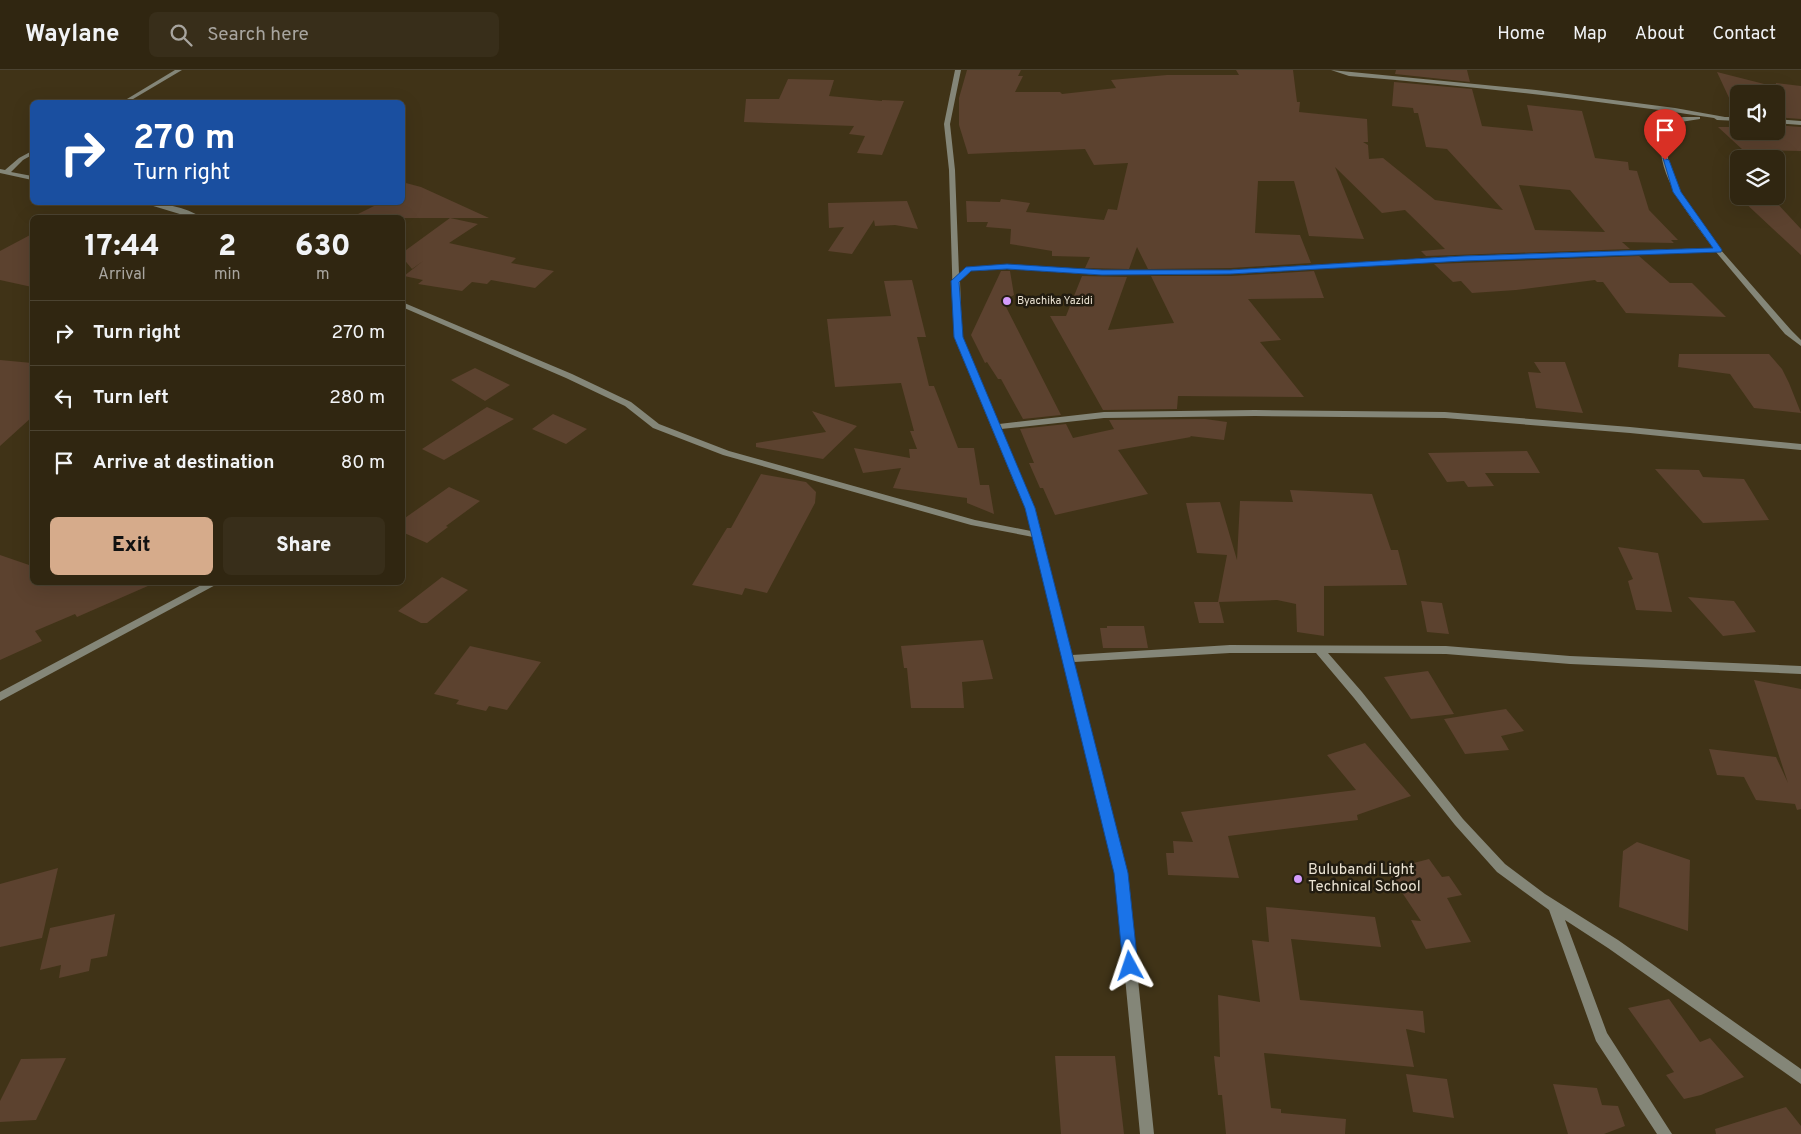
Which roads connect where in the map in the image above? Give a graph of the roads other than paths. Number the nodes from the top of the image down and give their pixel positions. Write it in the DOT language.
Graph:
graph roads {
  1 [pos="179,70"];
  2 [pos="958,70"];
  3 [pos="1334,70"];
  4 [pos="128,100"];
  5 [pos="1722,117"];
  6 [pos="1730,118"];
  7 [pos="1785,122"];
  8 [pos="1801,123"];
  9 [pos="30,154"];
  10 [pos="4,172"];
  11 [pos="30,178"];
  12 [pos="155,205"];
  13 [pos="193,215"];
  14 [pos="1718,250"];
  15 [pos="955,281"];
  16 [pos="405,305"];
  17 [pos="1801,344"];
  18 [pos="996,427"];
  19 [pos="1801,447"];
  20 [pos="1037,534"];
  21 [pos="210,585"];
  22 [pos="1318,649"];
  23 [pos="1068,659"];
  24 [pos="1801,670"];
  25 [pos="0,697"];
  26 [pos="1554,907"];
  27 [pos="1801,1077"];
  28 [pos="1147,1134"];
  29 [pos="1665,1134"];
  1 -- 4 [label="street"];
  2 -- 15 [label="street"];
  3 -- 5 [label="street"];
  5 -- 6 [label="street"];
  5 -- 14 [label="street"];
  7 -- 8 [label="street"];
  9 -- 10 [label="street"];
  10 -- 11 [label="street"];
  12 -- 13 [label="street"];
  14 -- 15 [label="street"];
  14 -- 17 [label="street"];
  15 -- 18 [label="street"];
  16 -- 20 [label="street"];
  18 -- 19 [label="street"];
  18 -- 20 [label="street"];
  20 -- 23 [label="street"];
  21 -- 25 [label="street"];
  22 -- 23 [label="street"];
  22 -- 24 [label="street"];
  22 -- 26 [label="street"];
  23 -- 28 [label="street"];
  26 -- 27 [label="street"];
  26 -- 29 [label="street"];
}
